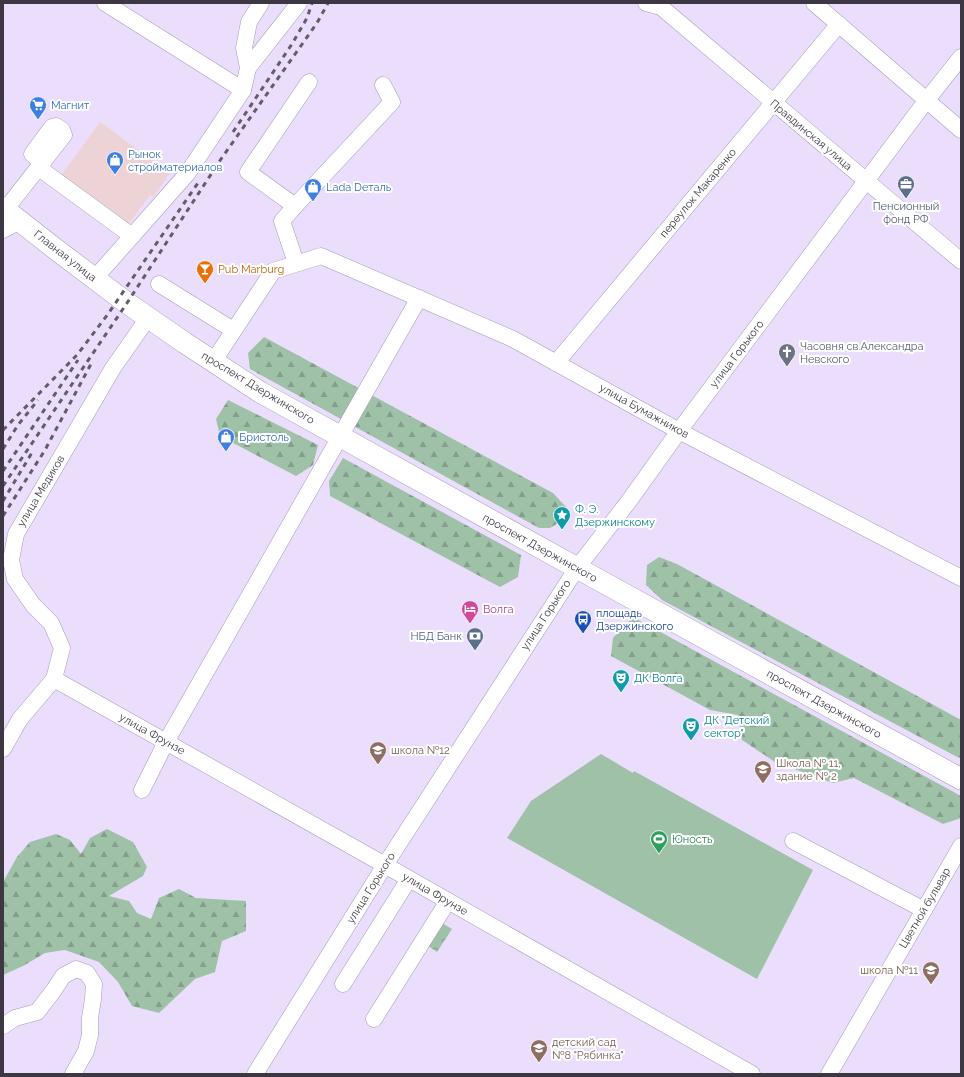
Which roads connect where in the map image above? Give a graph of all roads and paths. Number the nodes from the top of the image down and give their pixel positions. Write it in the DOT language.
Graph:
graph roads {
  1 [pos="105,3"];
  2 [pos="261,3"];
  3 [pos="299,3"];
  4 [pos="646,3"];
  5 [pos="814,3"];
  6 [pos="660,5"];
  7 [pos="839,24"];
  8 [pos="961,57"];
  9 [pos="248,68"];
  10 [pos="309,82"];
  11 [pos="383,85"];
  12 [pos="243,90"];
  13 [pos="926,101"];
  14 [pos="773,103"];
  15 [pos="961,130"];
  16 [pos="866,182"];
  17 [pos="294,206"];
  18 [pos="8,217"];
  19 [pos="132,236"];
  20 [pos="961,261"];
  21 [pos="296,264"];
  22 [pos="94,279"];
  23 [pos="159,284"];
  24 [pos="419,298"];
  25 [pos="127,303"];
  26 [pos="148,318"];
  27 [pos="233,330"];
  28 [pos="213,362"];
  29 [pos="556,363"];
  30 [pos="679,431"];
  31 [pos="341,437"];
  32 [pos="576,568"];
  33 [pos="961,578"];
  34 [pos="54,679"];
  35 [pos="166,742"];
  36 [pos="3,749"];
  37 [pos="961,779"];
  38 [pos="142,790"];
  39 [pos="793,841"];
  40 [pos="961,846"];
  41 [pos="385,865"];
  42 [pos="409,879"];
  43 [pos="448,901"];
  44 [pos="924,910"];
  45 [pos="343,984"];
  46 [pos="374,1019"];
  47 [pos="3,1026"];
  48 [pos="73,1074"];
  49 [pos="255,1074"];
  50 [pos="752,1074"];
  51 [pos="829,1074"];
  1 -- 12 [label="street"];
  2 -- 9 [label="street"];
  3 -- 9 [label="street"];
  4 -- 6 [label="street, Правдинская улица"];
  5 -- 7 [label="street"];
  6 -- 14 [label="street, Правдинская улица"];
  7 -- 13 [label="street"];
  7 -- 14 [label="street, переулок Макаренко"];
  8 -- 13 [label="street, улица Горького"];
  9 -- 12 [label="street"];
  10 -- 17 [label="street"];
  11 -- 17 [label="street"];
  12 -- 19 [label="street"];
  13 -- 15 [label="street"];
  13 -- 16 [label="street, улица Горького"];
  14 -- 16 [label="street, Правдинская улица"];
  14 -- 29 [label="street, переулок Макаренко"];
  16 -- 20 [label="street, Правдинская улица"];
  16 -- 30 [label="street, улица Горького"];
  17 -- 21 [label="street"];
  18 -- 19 [label="street"];
  18 -- 22 [label="main road, Главная улица"];
  19 -- 22 [label="street"];
  21 -- 24 [label="street, улица Бумажников"];
  21 -- 27 [label="street"];
  22 -- 25 [label="main road, Главная улица"];
  23 -- 27 [label="street"];
  24 -- 29 [label="street, улица Бумажников"];
  24 -- 31 [label="street"];
  25 -- 26 [label="main road, проспект Дзержинского"];
  26 -- 28 [label="main road, проспект Дзержинского"];
  26 -- 34 [label="street, улица Медиков"];
  27 -- 28 [label="street"];
  28 -- 31 [label="main road, проспект Дзержинского"];
  29 -- 30 [label="street, улица Бумажников"];
  30 -- 32 [label="street, улица Горького"];
  30 -- 33 [label="street, улица Бумажников"];
  31 -- 32 [label="main road, проспект Дзержинского"];
  31 -- 35 [label="street"];
  32 -- 37 [label="main road, проспект Дзержинского"];
  32 -- 41 [label="street, улица Горького"];
  34 -- 35 [label="street, улица Фрунзе"];
  34 -- 36 [label="street, улица Медиков"];
  35 -- 38 [label="street"];
  35 -- 41 [label="street, улица Фрунзе"];
  39 -- 44 [label="street"];
  40 -- 44 [label="street, Цветной бульвар"];
  41 -- 42 [label="street, улица Фрунзе"];
  41 -- 49 [label="street, улица Горького"];
  42 -- 43 [label="street, улица Фрунзе"];
  42 -- 45 [label="street"];
  43 -- 46 [label="street"];
  43 -- 50 [label="street, улица Фрунзе"];
  44 -- 51 [label="street, Цветной бульвар"];
  47 -- 48 [label="street"];
}
